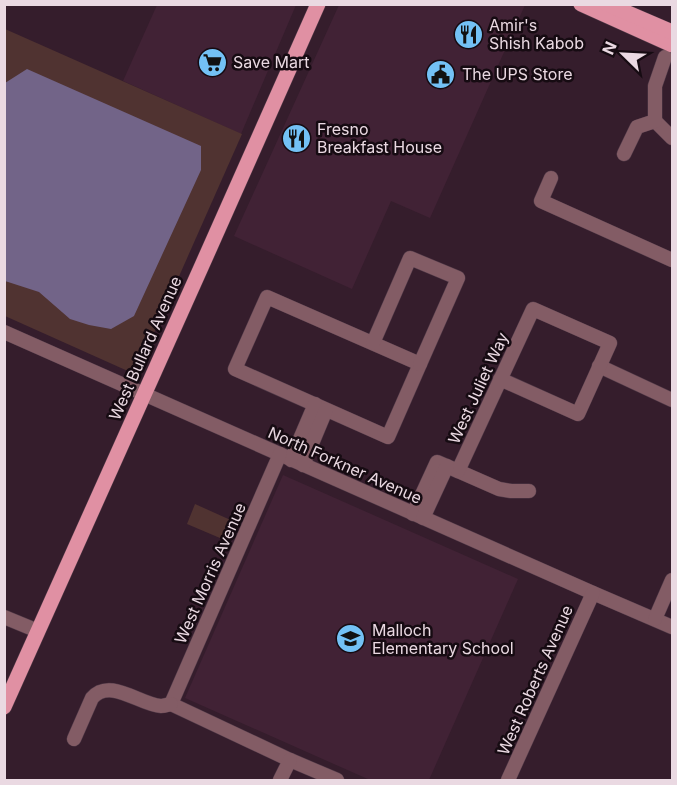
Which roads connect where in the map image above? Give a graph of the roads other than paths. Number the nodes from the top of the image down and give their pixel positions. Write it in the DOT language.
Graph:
graph roads {
  1 [pos="318,4"];
  2 [pos="581,4"];
  3 [pos="607,4"];
  4 [pos="628,4"];
  5 [pos="672,24"];
  6 [pos="672,32"];
  7 [pos="669,51"];
  8 [pos="655,121"];
  9 [pos="672,138"];
  10 [pos="624,154"];
  11 [pos="551,177"];
  12 [pos="672,260"];
  13 [pos="4,332"];
  14 [pos="373,343"];
  15 [pos="420,364"];
  16 [pos="599,366"];
  17 [pos="500,379"];
  18 [pos="144,394"];
  19 [pos="672,400"];
  20 [pos="321,407"];
  21 [pos="291,460"];
  22 [pos="448,466"];
  23 [pos="529,491"];
  24 [pos="418,516"];
  25 [pos="672,580"];
  26 [pos="593,593"];
  27 [pos="4,617"];
  28 [pos="655,619"];
  29 [pos="672,627"];
  30 [pos="38,631"];
  31 [pos="171,704"];
  32 [pos="4,707"];
  33 [pos="74,739"];
  34 [pos="290,760"];
  35 [pos="280,780"];
  36 [pos="338,780"];
  37 [pos="508,780"];
  1 -- 18 [label="main road, West Bullard Avenue"];
  2 -- 7 [label="main road"];
  3 -- 6 [label="main road"];
  4 -- 5 [label="main road"];
  7 -- 8 [label="street"];
  8 -- 9 [label="street"];
  8 -- 10 [label="street"];
  11 -- 12 [label="street"];
  13 -- 18 [label="street, North Forkner Avenue"];
  14 -- 15 [label="street"];
  14 -- 15 [label="street"];
  14 -- 20 [label="street"];
  15 -- 20 [label="street"];
  16 -- 17 [label="street"];
  16 -- 17 [label="street, West Juliet Way"];
  16 -- 19 [label="street"];
  17 -- 22 [label="street, West Juliet Way"];
  18 -- 21 [label="street, North Forkner Avenue"];
  18 -- 30 [label="main road, West Bullard Avenue"];
  20 -- 21 [label="street, West Morris Avenue"];
  21 -- 24 [label="street, North Forkner Avenue"];
  21 -- 31 [label="street, West Morris Avenue"];
  22 -- 23 [label="street"];
  22 -- 24 [label="street, West Juliet Way"];
  24 -- 26 [label="street, North Forkner Avenue"];
  25 -- 28 [label="street"];
  26 -- 28 [label="street, North Forkner Avenue"];
  26 -- 37 [label="street, West Roberts Avenue"];
  27 -- 30 [label="street"];
  28 -- 29 [label="street, North Forkner Avenue"];
  30 -- 32 [label="main road, West Bullard Avenue"];
  31 -- 33 [label="street"];
  31 -- 34 [label="street"];
  34 -- 35 [label="street"];
  34 -- 36 [label="street"];
}
